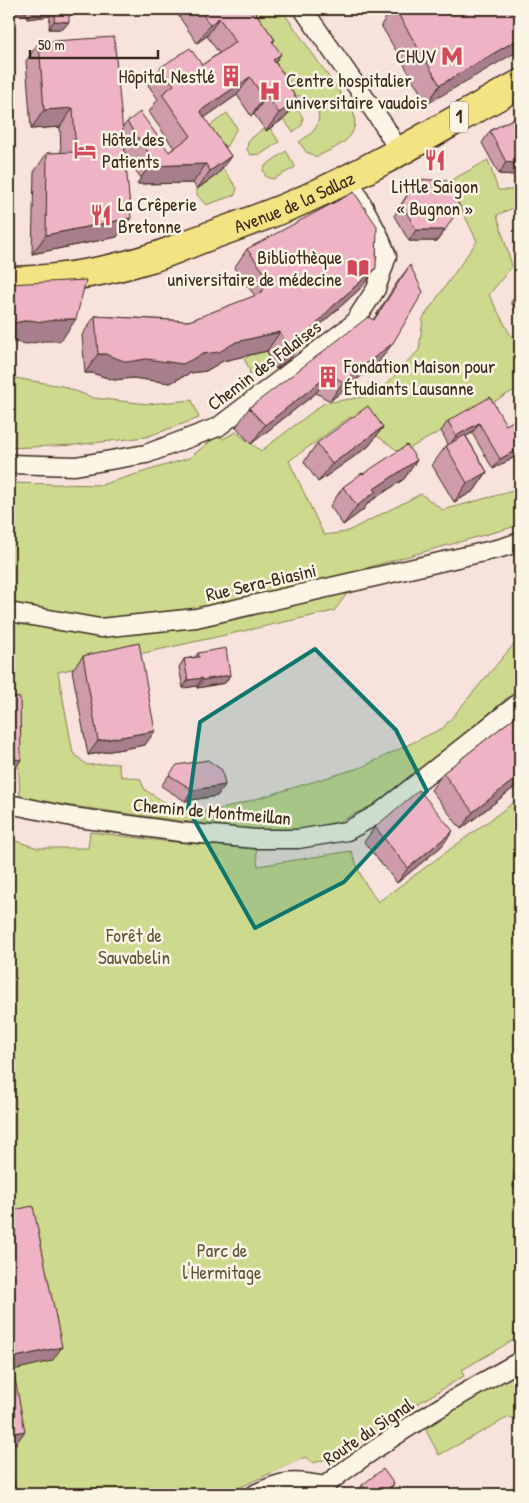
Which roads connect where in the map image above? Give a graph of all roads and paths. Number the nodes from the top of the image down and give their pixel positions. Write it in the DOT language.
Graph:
graph roads {
  1 [pos="303,9"];
  2 [pos="520,84"];
  3 [pos="399,152"];
  4 [pos="349,178"];
  5 [pos="9,281"];
  6 [pos="9,464"];
  7 [pos="520,542"];
  8 [pos="9,612"];
  9 [pos="520,702"];
  10 [pos="9,804"];
  11 [pos="520,1361"];
  12 [pos="321,1490"];
  13 [pos="255,1494"];
  1 -- 3 [label="street"];
  2 -- 3 [label="main road, 1"];
  3 -- 4 [label="main road, Avenue de la Sallaz / 1"];
  4 -- 5 [label="main road, Avenue de la Sallaz / 1"];
  4 -- 6 [label="street, Chemin des Falaises"];
  7 -- 8 [label="street, Rue Sera-Biasini"];
  9 -- 10 [label="street, Chemin de Montmeillan"];
  11 -- 12 [label="street, Route du Signal"];
  12 -- 13 [label="street, Route du Signal"];
}
